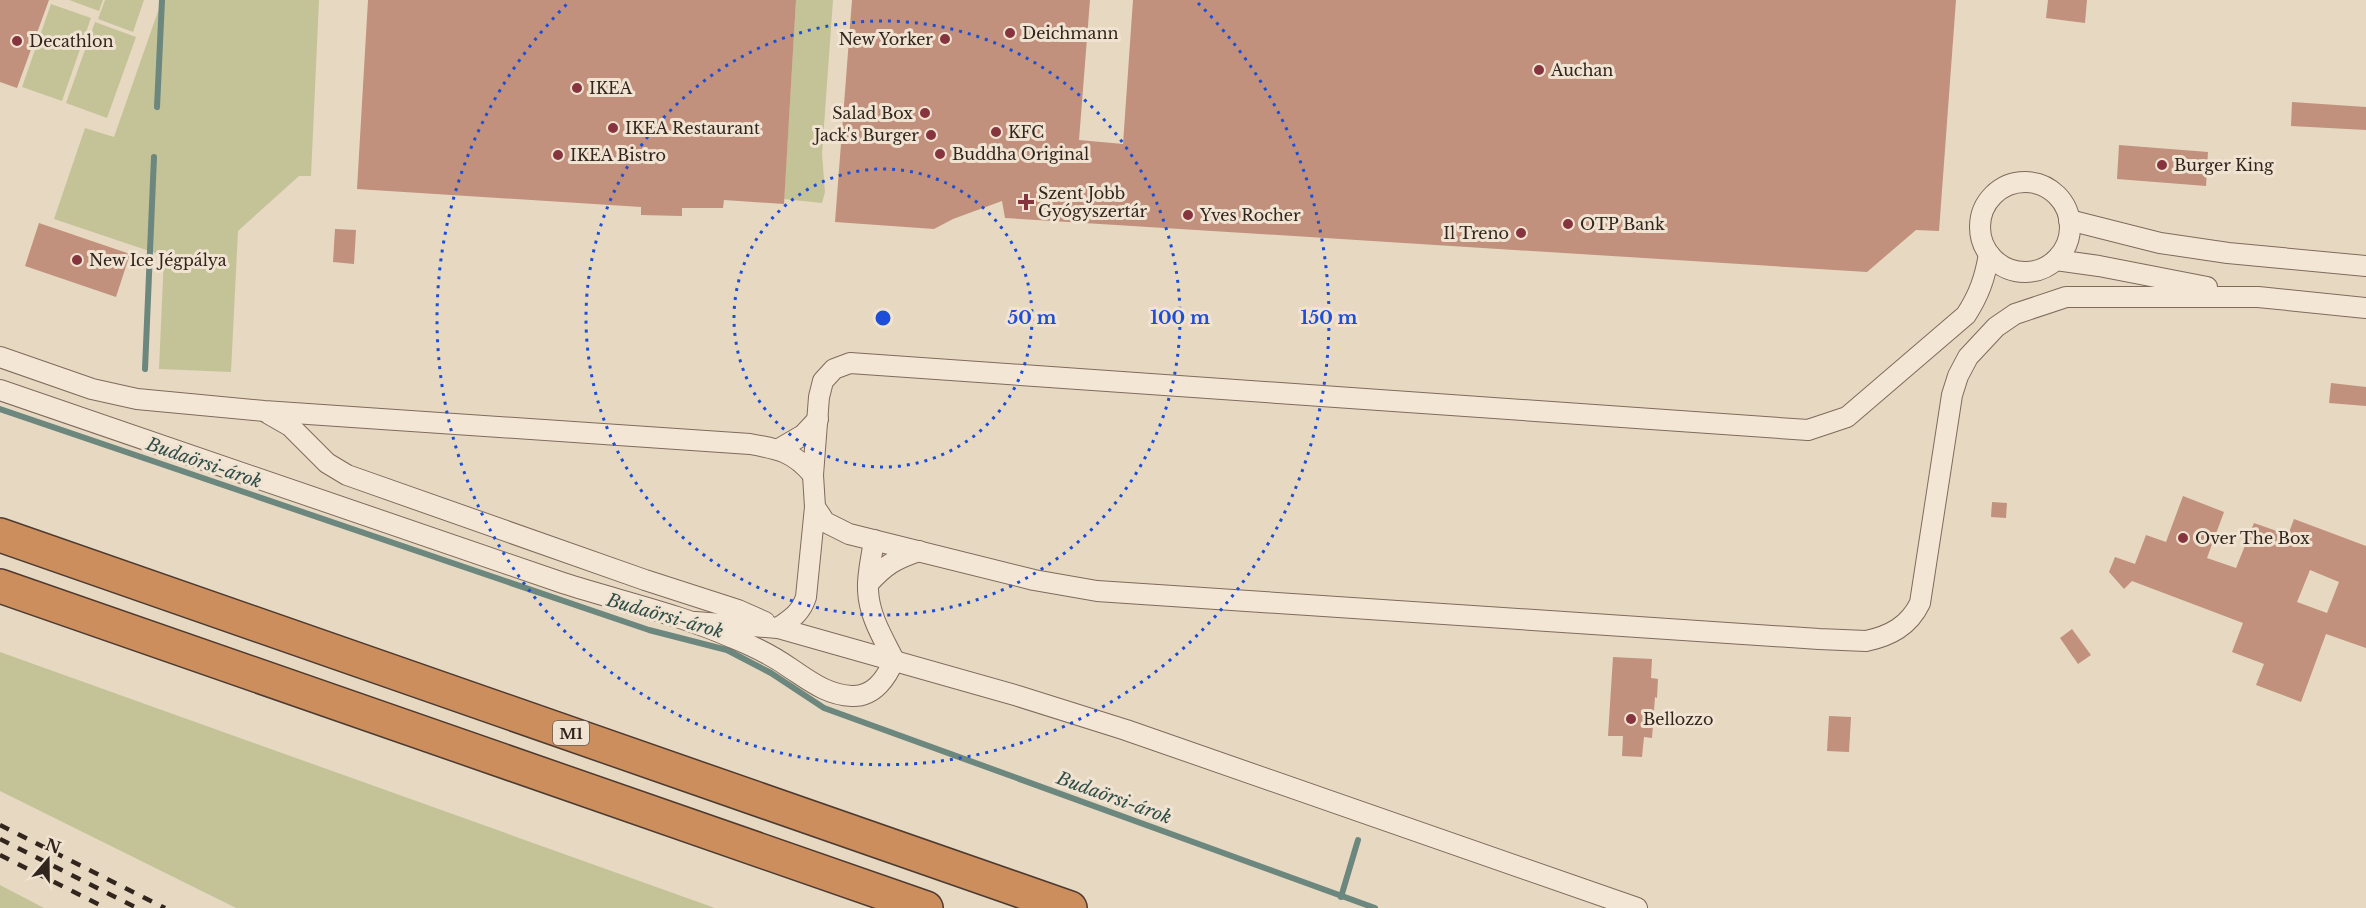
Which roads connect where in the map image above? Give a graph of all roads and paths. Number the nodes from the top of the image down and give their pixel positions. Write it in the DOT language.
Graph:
graph roads {
  1 [pos="2069,220"];
  2 [pos="1989,254"];
  3 [pos="2056,261"];
  4 [pos="2366,266"];
  5 [pos="2258,297"];
  6 [pos="2343,306"];
  7 [pos="2366,308"];
  8 [pos="2366,316"];
  9 [pos="0,357"];
  10 [pos="0,390"];
  11 [pos="264,411"];
  12 [pos="818,419"];
  13 [pos="779,449"];
  14 [pos="813,475"];
  15 [pos="815,507"];
  16 [pos="0,535"];
  17 [pos="874,540"];
  18 [pos="919,551"];
  19 [pos="868,584"];
  20 [pos="0,586"];
  21 [pos="695,622"];
  22 [pos="778,628"];
  23 [pos="894,660"];
  24 [pos="926,908"];
  25 [pos="1070,908"];
  26 [pos="1637,908"];
  1 -- 2 [label="street"];
  1 -- 3 [label="street"];
  1 -- 4 [label="street"];
  2 -- 3 [label="street"];
  2 -- 12 [label="street"];
  3 -- 5 [label="street"];
  5 -- 6 [label="street"];
  5 -- 18 [label="street"];
  6 -- 7 [label="street"];
  6 -- 8 [label="street"];
  9 -- 11 [label="street"];
  10 -- 21 [label="street"];
  11 -- 13 [label="street"];
  11 -- 22 [label="street"];
  12 -- 13 [label="street"];
  12 -- 14 [label="street"];
  13 -- 14 [label="street"];
  14 -- 15 [label="street"];
  15 -- 17 [label="street"];
  15 -- 22 [label="street"];
  16 -- 25 [label="highway, M1"];
  17 -- 18 [label="street"];
  17 -- 19 [label="street"];
  18 -- 19 [label="street"];
  19 -- 23 [label="street"];
  20 -- 24 [label="highway"];
  21 -- 22 [label="street"];
  21 -- 23 [label="street"];
  22 -- 23 [label="street"];
  23 -- 26 [label="street"];
}
